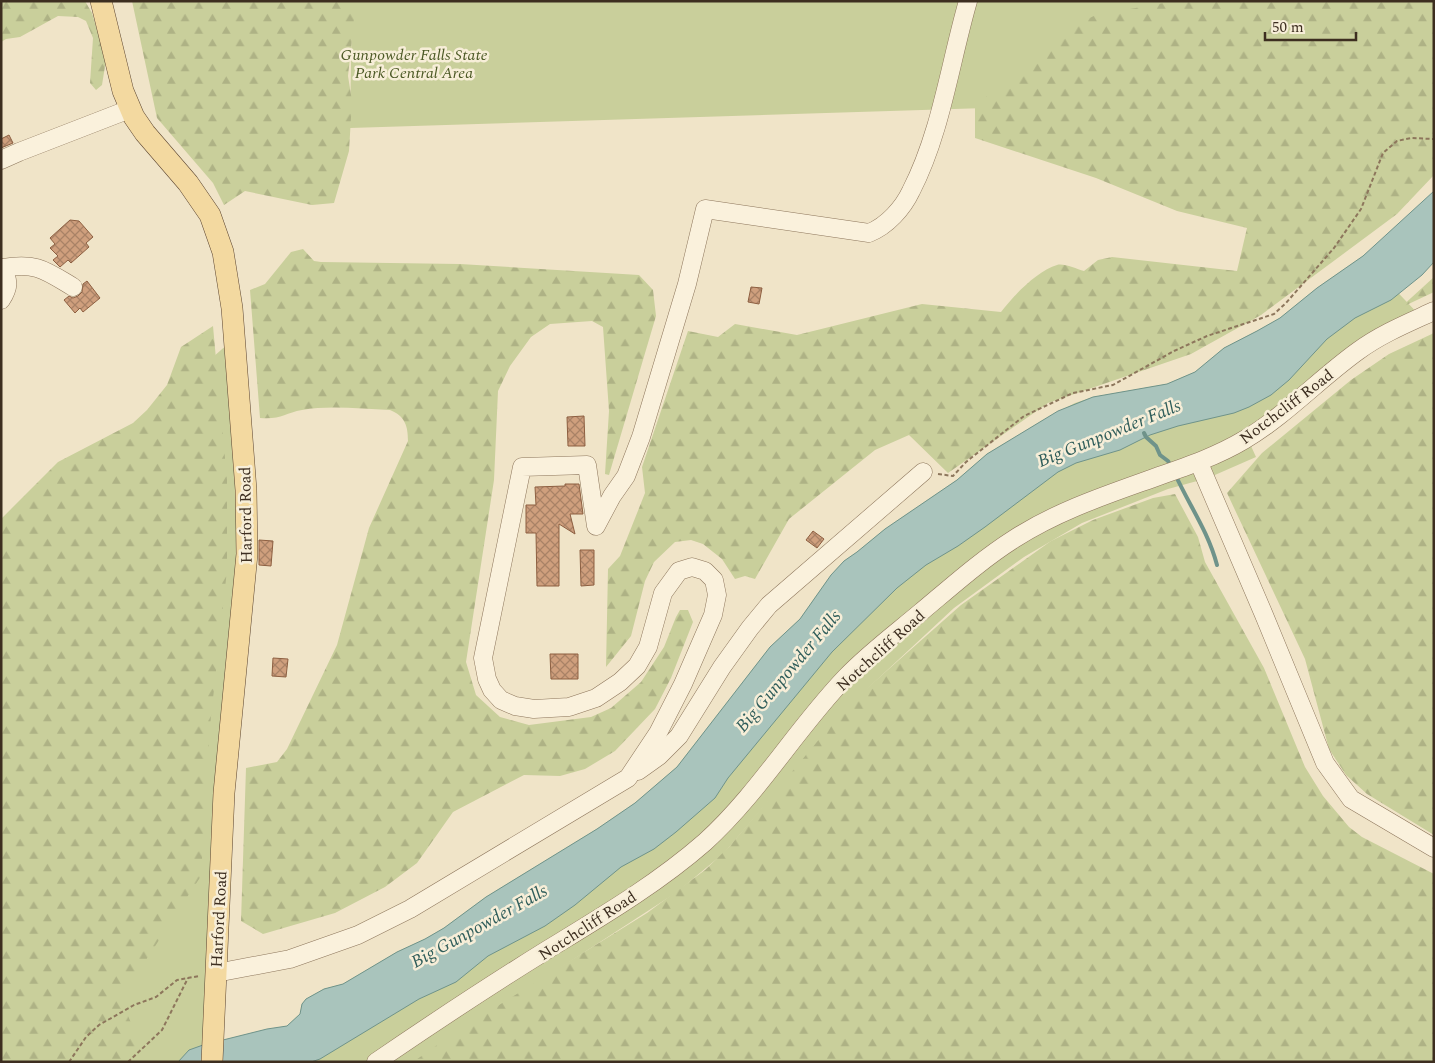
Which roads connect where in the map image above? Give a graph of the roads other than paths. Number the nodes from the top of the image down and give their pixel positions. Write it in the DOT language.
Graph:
graph roads {
  1 [pos="101,1"];
  2 [pos="968,1"];
  3 [pos="130,109"];
  4 [pos="1,160"];
  5 [pos="2,268"];
  6 [pos="73,287"];
  7 [pos="1,300"];
  8 [pos="1434,311"];
  9 [pos="1199,463"];
  10 [pos="923,472"];
  11 [pos="628,778"];
  12 [pos="1434,848"];
  13 [pos="216,973"];
  14 [pos="212,1062"];
  15 [pos="376,1062"];
  1 -- 3 [label="main road, Harford Road"];
  2 -- 11 [label="street"];
  3 -- 4 [label="street"];
  3 -- 13 [label="main road, Harford Road"];
  5 -- 6 [label="street"];
  5 -- 7 [label="street"];
  8 -- 9 [label="street, Notchcliff Road"];
  9 -- 12 [label="street"];
  9 -- 15 [label="street, Notchcliff Road"];
  10 -- 11 [label="street"];
  11 -- 13 [label="street"];
  13 -- 14 [label="main road, Harford Road"];
}
